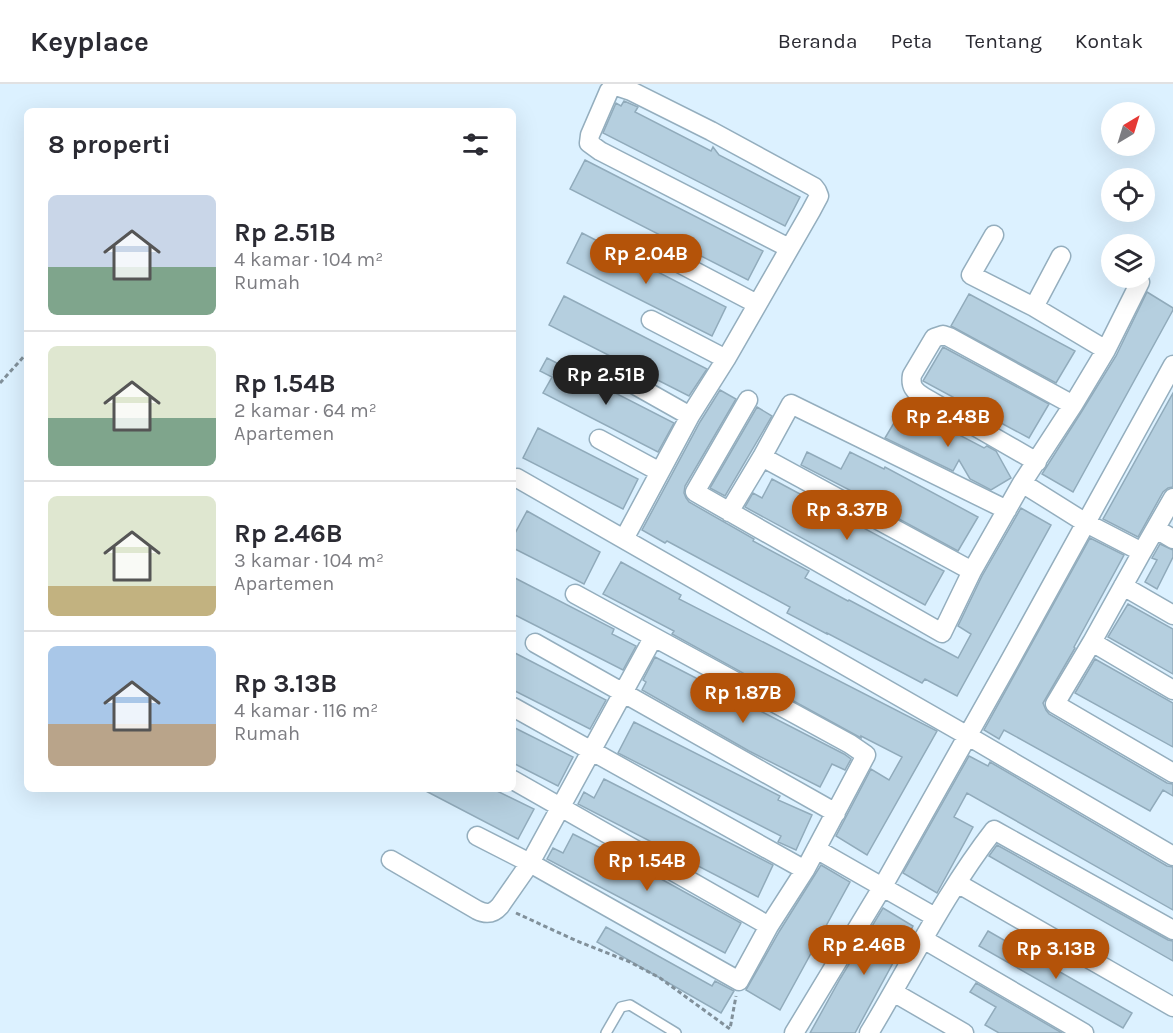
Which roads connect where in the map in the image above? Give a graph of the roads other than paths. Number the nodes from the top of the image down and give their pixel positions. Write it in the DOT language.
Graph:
graph roads {
  1 [pos="994,235"];
  2 [pos="789,248"];
  3 [pos="1061,256"];
  4 [pos="677,262"];
  5 [pos="1137,288"];
  6 [pos="758,304"];
  7 [pos="1034,307"];
  8 [pos="651,320"];
  9 [pos="1106,350"];
  10 [pos="726,358"];
  11 [pos="1173,364"];
  12 [pos="612,372"];
  13 [pos="748,400"];
  14 [pos="1073,405"];
  15 [pos="690,416"];
  16 [pos="599,439"];
  17 [pos="762,457"];
  18 [pos="1037,462"];
  19 [pos="660,472"];
  20 [pos="517,478"];
  21 [pos="1022,483"];
  22 [pos="1173,498"];
  23 [pos="1007,510"];
  24 [pos="729,512"];
  25 [pos="1086,523"];
  26 [pos="1156,529"];
  27 [pos="624,539"];
  28 [pos="1173,539"];
  29 [pos="1142,552"];
  30 [pos="972,571"];
  31 [pos="1123,586"];
  32 [pos="575,594"];
  33 [pos="1173,615"];
  34 [pos="653,638"];
  35 [pos="1092,642"];
  36 [pos="535,643"];
  37 [pos="1173,690"];
  38 [pos="623,693"];
  39 [pos="516,709"];
  40 [pos="968,736"];
  41 [pos="591,751"];
  42 [pos="1173,772"];
  43 [pos="516,782"];
  44 [pos="561,807"];
  45 [pos="836,813"];
  46 [pos="477,836"];
  47 [pos="816,849"];
  48 [pos="1173,856"];
  49 [pos="391,860"];
  50 [pos="530,863"];
  51 [pos="805,870"];
  52 [pos="957,883"];
  53 [pos="883,886"];
  54 [pos="935,917"];
  55 [pos="769,926"];
  56 [pos="1173,930"];
  57 [pos="923,939"];
  58 [pos="893,992"];
  59 [pos="1173,1007"];
  60 [pos="606,1033"];
  61 [pos="676,1033"];
  62 [pos="794,1033"];
  63 [pos="869,1033"];
  64 [pos="963,1033"];
  65 [pos="1084,1033"];
  1 -- 7 [label="street"];
  2 -- 2 [label="street"];
  2 -- 6 [label="street"];
  3 -- 7 [label="street"];
  4 -- 6 [label="street"];
  5 -- 9 [label="street"];
  6 -- 10 [label="street"];
  7 -- 9 [label="street"];
  8 -- 10 [label="street"];
  9 -- 14 [label="street"];
  10 -- 15 [label="street"];
  11 -- 25 [label="street"];
  12 -- 15 [label="street"];
  13 -- 24 [label="street"];
  14 -- 18 [label="street"];
  14 -- 18 [label="street"];
  15 -- 19 [label="street"];
  16 -- 19 [label="street"];
  17 -- 23 [label="street"];
  17 -- 24 [label="street"];
  17 -- 30 [label="street"];
  18 -- 21 [label="street"];
  19 -- 27 [label="street"];
  20 -- 27 [label="street"];
  21 -- 23 [label="street"];
  21 -- 25 [label="street"];
  22 -- 26 [label="street"];
  23 -- 30 [label="street"];
  24 -- 30 [label="street"];
  25 -- 29 [label="street"];
  25 -- 40 [label="street"];
  26 -- 28 [label="street"];
  26 -- 29 [label="street"];
  27 -- 40 [label="street"];
  29 -- 31 [label="street"];
  31 -- 33 [label="street"];
  31 -- 35 [label="street"];
  32 -- 34 [label="street"];
  34 -- 38 [label="street"];
  34 -- 45 [label="street"];
  35 -- 37 [label="street"];
  35 -- 42 [label="street"];
  36 -- 38 [label="street"];
  38 -- 41 [label="street"];
  38 -- 45 [label="street"];
  39 -- 41 [label="street"];
  40 -- 48 [label="street"];
  40 -- 53 [label="street"];
  41 -- 44 [label="street"];
  41 -- 51 [label="street"];
  43 -- 44 [label="street"];
  44 -- 50 [label="street"];
  44 -- 55 [label="street"];
  45 -- 47 [label="street"];
  46 -- 50 [label="street"];
  47 -- 51 [label="street"];
  47 -- 53 [label="street"];
  49 -- 50 [label="street"];
  50 -- 55 [label="street"];
  51 -- 55 [label="street"];
  52 -- 54 [label="street"];
  52 -- 56 [label="street"];
  52 -- 59 [label="street"];
  53 -- 54 [label="street"];
  53 -- 62 [label="street"];
  54 -- 57 [label="street"];
  57 -- 58 [label="street"];
  57 -- 65 [label="street"];
  58 -- 63 [label="street"];
  58 -- 64 [label="street"];
  60 -- 61 [label="lane"];
}
